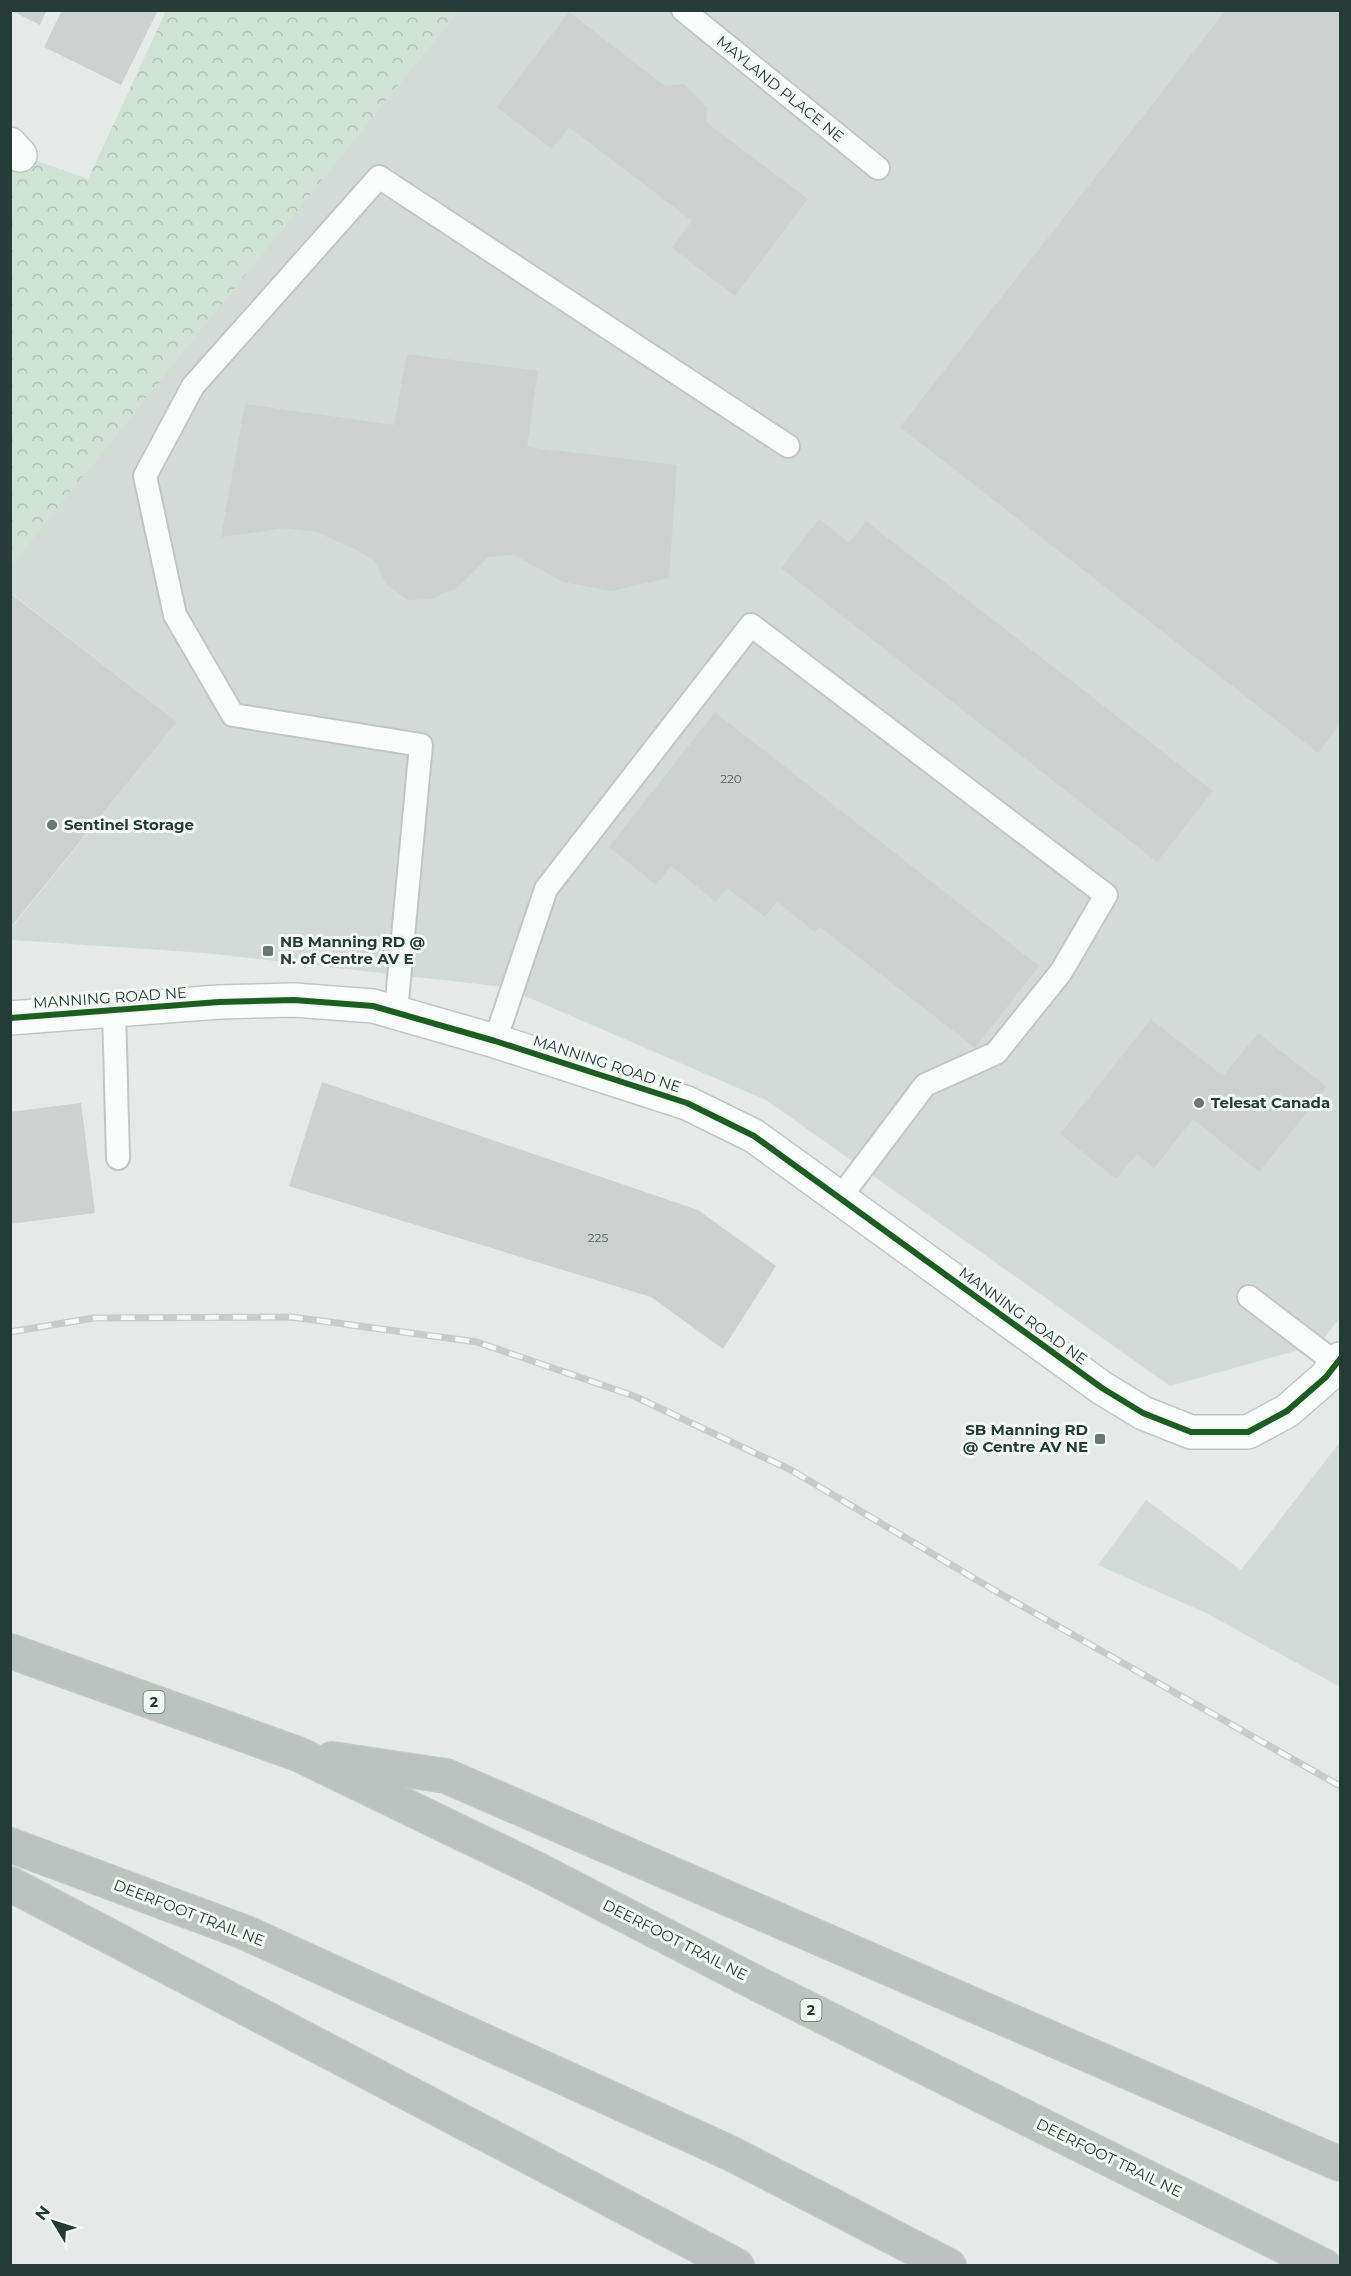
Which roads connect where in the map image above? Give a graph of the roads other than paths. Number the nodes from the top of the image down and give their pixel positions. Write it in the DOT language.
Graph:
graph roads {
  1 [pos="683,10"];
  2 [pos="878,168"];
  3 [pos="788,446"];
  4 [pos="114,1010"];
  5 [pos="396,1011"];
  6 [pos="10,1018"];
  7 [pos="495,1041"];
  8 [pos="118,1158"];
  9 [pos="839,1199"];
  10 [pos="1249,1297"];
  11 [pos="1339,1361"];
  12 [pos="10,1651"];
  13 [pos="298,1754"];
  14 [pos="10,1845"];
  15 [pos="10,1884"];
  16 [pos="1341,2164"];
  17 [pos="737,2265"];
  18 [pos="949,2265"];
  19 [pos="1324,2265"];
  1 -- 2 [label="lane, MAYLAND PLACE NE"];
  3 -- 5 [label="lane"];
  4 -- 5 [label="street, MANNING ROAD NE"];
  4 -- 6 [label="street, MANNING ROAD NE"];
  4 -- 8 [label="lane"];
  5 -- 7 [label="street, MANNING ROAD NE"];
  7 -- 9 [label="street, MANNING ROAD NE"];
  7 -- 9 [label="lane"];
  9 -- 11 [label="street, MANNING ROAD NE"];
  10 -- 11 [label="lane"];
  12 -- 13 [label="highway, DEERFOOT TRAIL NE / 2"];
  13 -- 16 [label="highway"];
  13 -- 19 [label="highway, DEERFOOT TRAIL NE / 2"];
  14 -- 18 [label="highway, DEERFOOT TRAIL NE"];
  15 -- 17 [label="highway"];
}
